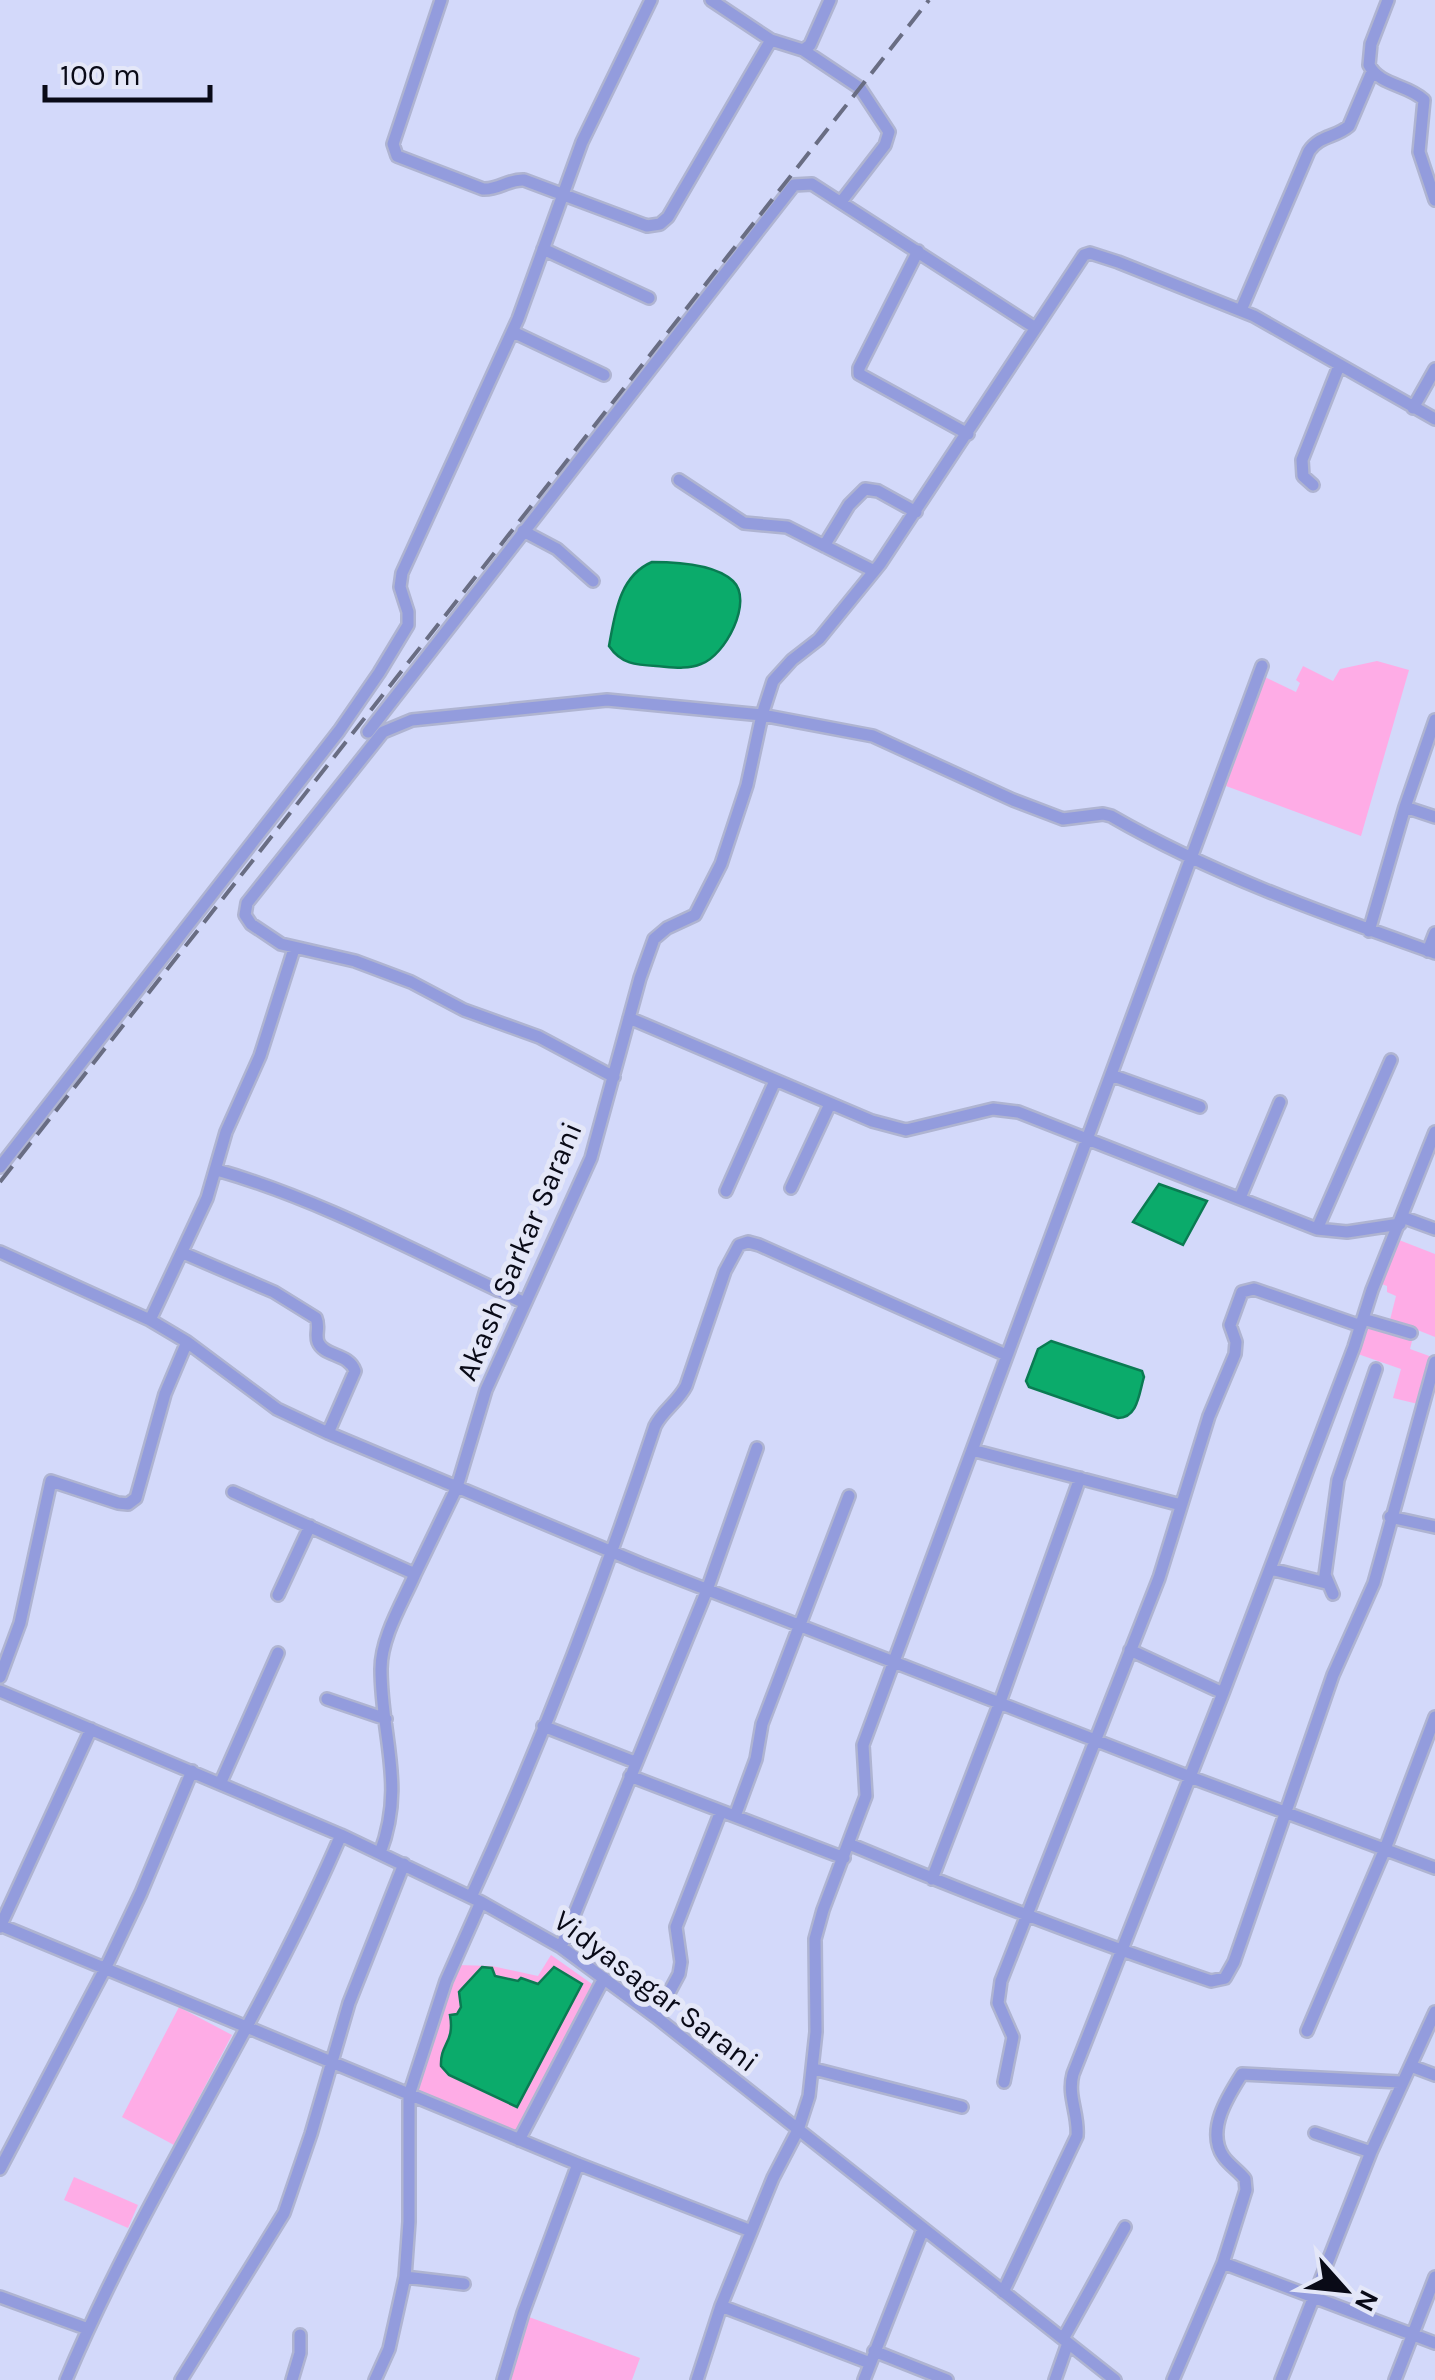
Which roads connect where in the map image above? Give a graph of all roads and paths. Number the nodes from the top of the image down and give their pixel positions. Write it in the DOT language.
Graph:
graph roads {
  1 [pos="442,0"];
  2 [pos="651,0"];
  3 [pos="710,0"];
  4 [pos="830,0"];
  5 [pos="1388,0"];
  6 [pos="771,40"];
  7 [pos="804,50"];
  8 [pos="1372,72"];
  9 [pos="562,195"];
  10 [pos="1435,200"];
  11 [pos="842,202"];
  12 [pos="543,250"];
  13 [pos="918,252"];
  14 [pos="649,298"];
  15 [pos="1241,310"];
  16 [pos="1034,328"];
  17 [pos="513,332"];
  18 [pos="1339,366"];
  19 [pos="1435,369"];
  20 [pos="604,376"];
  21 [pos="1413,408"];
  22 [pos="1435,419"];
  23 [pos="968,434"];
  24 [pos="679,480"];
  25 [pos="1313,485"];
  26 [pos="916,512"];
  27 [pos="524,532"];
  28 [pos="824,546"];
  29 [pos="874,572"];
  30 [pos="593,580"];
  31 [pos="1262,666"];
  32 [pos="762,715"];
  33 [pos="348,719"];
  34 [pos="1435,720"];
  35 [pos="373,735"];
  36 [pos="1405,807"];
  37 [pos="1435,818"];
  38 [pos="1193,859"];
  39 [pos="1370,931"];
  40 [pos="1435,933"];
  41 [pos="294,949"];
  42 [pos="1432,952"];
  43 [pos="629,1018"];
  44 [pos="1391,1060"];
  45 [pos="1110,1075"];
  46 [pos="614,1077"];
  47 [pos="775,1081"];
  48 [pos="1280,1102"];
  49 [pos="830,1104"];
  50 [pos="1200,1107"];
  51 [pos="1435,1132"];
  52 [pos="1087,1138"];
  53 [pos="0,1166"];
  54 [pos="216,1170"];
  55 [pos="791,1188"];
  56 [pos="726,1191"];
  57 [pos="1240,1198"];
  58 [pos="1401,1220"];
  59 [pos="1317,1229"];
  60 [pos="1435,1229"];
  61 [pos="0,1252"];
  62 [pos="183,1254"];
  63 [pos="525,1303"];
  64 [pos="150,1320"];
  65 [pos="1362,1322"];
  66 [pos="1411,1333"];
  67 [pos="187,1342"];
  68 [pos="1006,1355"];
  69 [pos="1435,1362"];
  70 [pos="1376,1369"];
  71 [pos="328,1433"];
  72 [pos="756,1448"];
  73 [pos="972,1450"];
  74 [pos="1080,1478"];
  75 [pos="457,1488"];
  76 [pos="233,1492"];
  77 [pos="849,1496"];
  78 [pos="1181,1505"];
  79 [pos="1390,1517"];
  80 [pos="310,1526"];
  81 [pos="1435,1528"];
  82 [pos="612,1553"];
  83 [pos="1271,1568"];
  84 [pos="415,1574"];
  85 [pos="707,1590"];
  86 [pos="278,1595"];
  87 [pos="798,1625"];
  88 [pos="1130,1650"];
  89 [pos="278,1653"];
  90 [pos="895,1662"];
  91 [pos="0,1678"];
  92 [pos="0,1691"];
  93 [pos="1224,1693"];
  94 [pos="327,1699"];
  95 [pos="1000,1702"];
  96 [pos="1435,1718"];
  97 [pos="386,1719"];
  98 [pos="543,1726"];
  99 [pos="91,1729"];
  100 [pos="1095,1739"];
  101 [pos="635,1762"];
  102 [pos="192,1771"];
  103 [pos="630,1776"];
  104 [pos="1190,1778"];
  105 [pos="220,1784"];
  106 [pos="721,1811"];
  107 [pos="1285,1812"];
  108 [pos="735,1816"];
  109 [pos="342,1835"];
  110 [pos="849,1844"];
  111 [pos="1385,1849"];
  112 [pos="380,1853"];
  113 [pos="844,1858"];
  114 [pos="404,1864"];
  115 [pos="1435,1868"];
  116 [pos="932,1879"];
  117 [pos="476,1900"];
  118 [pos="1027,1918"];
  119 [pos="0,1926"];
  120 [pos="564,1949"];
  121 [pos="1121,1952"];
  122 [pos="106,1967"];
  123 [pos="604,1978"];
  124 [pos="1435,2012"];
  125 [pos="656,2016"];
  126 [pos="245,2026"];
  127 [pos="1307,2031"];
  128 [pos="332,2061"];
  129 [pos="1411,2066"];
  130 [pos="814,2069"];
  131 [pos="1435,2076"];
  132 [pos="1004,2082"];
  133 [pos="1400,2082"];
  134 [pos="409,2095"];
  135 [pos="962,2107"];
  136 [pos="798,2130"];
  137 [pos="1315,2133"];
  138 [pos="519,2140"];
  139 [pos="1371,2152"];
  140 [pos="578,2164"];
  141 [pos="0,2170"];
  142 [pos="1125,2227"];
  143 [pos="923,2229"];
  144 [pos="751,2230"];
  145 [pos="1223,2262"];
  146 [pos="1435,2277"];
  147 [pos="405,2278"];
  148 [pos="464,2284"];
  149 [pos="1003,2292"];
  150 [pos="1313,2296"];
  151 [pos="0,2297"];
  152 [pos="721,2306"];
  153 [pos="88,2329"];
  154 [pos="300,2334"];
  155 [pos="1413,2334"];
  156 [pos="1065,2341"];
  157 [pos="1435,2343"];
  158 [pos="872,2357"];
  159 [pos="66,2380"];
  160 [pos="181,2380"];
  161 [pos="292,2380"];
  162 [pos="375,2380"];
  163 [pos="503,2380"];
  164 [pos="697,2380"];
  165 [pos="864,2380"];
  166 [pos="947,2380"];
  167 [pos="1055,2380"];
  168 [pos="1115,2380"];
  169 [pos="1172,2380"];
  170 [pos="1281,2380"];
  171 [pos="1396,2380"];
  1 -- 9 [label="street"];
  2 -- 9 [label="street"];
  3 -- 6 [label="street"];
  4 -- 7 [label="street"];
  5 -- 8 [label="street"];
  6 -- 7 [label="street"];
  6 -- 9 [label="street"];
  7 -- 11 [label="street"];
  8 -- 10 [label="street"];
  8 -- 15 [label="street"];
  9 -- 12 [label="street"];
  11 -- 13 [label="street"];
  11 -- 27 [label="street"];
  12 -- 14 [label="street"];
  12 -- 17 [label="street"];
  13 -- 16 [label="street"];
  13 -- 23 [label="street"];
  15 -- 16 [label="street, Akash Sarkar Sarani"];
  15 -- 18 [label="street"];
  16 -- 23 [label="street, Akash Sarkar Sarani"];
  17 -- 20 [label="street"];
  17 -- 33 [label="street"];
  18 -- 21 [label="street"];
  18 -- 25 [label="street"];
  19 -- 21 [label="street"];
  21 -- 22 [label="street"];
  23 -- 26 [label="street, Akash Sarkar Sarani"];
  24 -- 28 [label="street"];
  26 -- 28 [label="street"];
  26 -- 29 [label="street, Akash Sarkar Sarani"];
  27 -- 30 [label="street"];
  27 -- 35 [label="street"];
  28 -- 29 [label="street"];
  29 -- 32 [label="street, Akash Sarkar Sarani"];
  31 -- 38 [label="street"];
  32 -- 35 [label="street"];
  32 -- 38 [label="street"];
  32 -- 43 [label="street, Akash Sarkar Sarani"];
  33 -- 35 [label="street"];
  33 -- 53 [label="street"];
  34 -- 36 [label="street"];
  35 -- 41 [label="street"];
  36 -- 37 [label="street"];
  36 -- 39 [label="street"];
  38 -- 39 [label="street"];
  38 -- 45 [label="street"];
  39 -- 42 [label="street"];
  40 -- 42 [label="street"];
  41 -- 46 [label="street"];
  41 -- 54 [label="street"];
  43 -- 46 [label="street, Akash Sarkar Sarani"];
  43 -- 47 [label="street"];
  44 -- 59 [label="street"];
  45 -- 50 [label="street"];
  45 -- 52 [label="street"];
  46 -- 63 [label="street, Akash Sarkar Sarani"];
  47 -- 49 [label="street"];
  47 -- 56 [label="street"];
  48 -- 57 [label="street"];
  49 -- 52 [label="street"];
  49 -- 55 [label="street"];
  51 -- 58 [label="street"];
  52 -- 57 [label="street"];
  52 -- 68 [label="street"];
  54 -- 62 [label="street"];
  54 -- 63 [label="street"];
  57 -- 59 [label="street"];
  58 -- 59 [label="street"];
  58 -- 60 [label="street"];
  58 -- 65 [label="street"];
  61 -- 64 [label="street"];
  62 -- 64 [label="street"];
  62 -- 71 [label="street"];
  63 -- 75 [label="street, Akash Sarkar Sarani"];
  64 -- 67 [label="street"];
  65 -- 66 [label="street"];
  65 -- 78 [label="street"];
  65 -- 83 [label="street"];
  67 -- 71 [label="street"];
  67 -- 91 [label="street"];
  68 -- 73 [label="street"];
  68 -- 82 [label="street"];
  69 -- 79 [label="street"];
  70 -- 83 [label="street"];
  71 -- 75 [label="street"];
  72 -- 85 [label="street"];
  73 -- 74 [label="street"];
  73 -- 90 [label="street"];
  74 -- 78 [label="street"];
  74 -- 95 [label="street"];
  75 -- 82 [label="street"];
  75 -- 84 [label="street, Akash Sarkar Sarani"];
  76 -- 80 [label="street"];
  77 -- 87 [label="street"];
  78 -- 88 [label="street"];
  79 -- 81 [label="street"];
  79 -- 107 [label="street"];
  80 -- 84 [label="street"];
  80 -- 86 [label="street"];
  82 -- 85 [label="street"];
  82 -- 98 [label="street"];
  83 -- 93 [label="street"];
  84 -- 97 [label="street, Akash Sarkar Sarani"];
  85 -- 87 [label="street"];
  85 -- 101 [label="street"];
  87 -- 90 [label="street"];
  87 -- 108 [label="street"];
  88 -- 93 [label="street"];
  88 -- 100 [label="street"];
  89 -- 105 [label="street"];
  90 -- 95 [label="street"];
  90 -- 110 [label="street"];
  92 -- 99 [label="street, Vidyasagar Sarani"];
  93 -- 104 [label="street"];
  94 -- 97 [label="street"];
  95 -- 100 [label="street"];
  95 -- 116 [label="street"];
  96 -- 111 [label="street"];
  97 -- 112 [label="street, Akash Sarkar Sarani"];
  98 -- 101 [label="street"];
  98 -- 117 [label="street"];
  99 -- 102 [label="street, Vidyasagar Sarani"];
  99 -- 119 [label="street"];
  100 -- 104 [label="street"];
  100 -- 118 [label="street"];
  101 -- 103 [label="street"];
  102 -- 105 [label="street, Vidyasagar Sarani"];
  102 -- 122 [label="street"];
  103 -- 106 [label="street"];
  103 -- 120 [label="street"];
  104 -- 107 [label="street"];
  104 -- 121 [label="street"];
  105 -- 109 [label="street, Vidyasagar Sarani"];
  106 -- 108 [label="street"];
  106 -- 125 [label="street"];
  107 -- 111 [label="street"];
  107 -- 121 [label="street"];
  108 -- 113 [label="street"];
  109 -- 112 [label="street, Vidyasagar Sarani"];
  109 -- 126 [label="street"];
  110 -- 113 [label="street"];
  110 -- 116 [label="street"];
  111 -- 115 [label="street"];
  111 -- 127 [label="street"];
  112 -- 114 [label="street, Vidyasagar Sarani"];
  113 -- 130 [label="street"];
  114 -- 117 [label="street, Vidyasagar Sarani"];
  114 -- 128 [label="street"];
  116 -- 118 [label="street"];
  117 -- 120 [label="street, Vidyasagar Sarani"];
  117 -- 134 [label="street"];
  118 -- 121 [label="street"];
  118 -- 132 [label="street"];
  119 -- 122 [label="street"];
  120 -- 123 [label="street, Vidyasagar Sarani"];
  121 -- 149 [label="street"];
  122 -- 126 [label="street"];
  122 -- 141 [label="street"];
  123 -- 125 [label="street, Vidyasagar Sarani"];
  123 -- 138 [label="street"];
  124 -- 129 [label="street"];
  125 -- 136 [label="street, Vidyasagar Sarani"];
  126 -- 128 [label="street"];
  126 -- 153 [label="street"];
  128 -- 134 [label="street"];
  128 -- 160 [label="street"];
  129 -- 131 [label="street"];
  129 -- 133 [label="street"];
  130 -- 135 [label="street"];
  130 -- 136 [label="street"];
  133 -- 139 [label="street"];
  133 -- 145 [label="street"];
  134 -- 138 [label="street"];
  134 -- 147 [label="street"];
  136 -- 143 [label="street, Vidyasagar Sarani"];
  136 -- 144 [label="street"];
  137 -- 139 [label="street"];
  138 -- 140 [label="street"];
  139 -- 150 [label="street"];
  140 -- 144 [label="street"];
  140 -- 163 [label="street"];
  142 -- 156 [label="street"];
  143 -- 149 [label="street, Vidyasagar Sarani"];
  143 -- 158 [label="street"];
  144 -- 152 [label="street"];
  145 -- 150 [label="street"];
  145 -- 169 [label="street"];
  146 -- 155 [label="street"];
  147 -- 148 [label="street"];
  147 -- 162 [label="street"];
  149 -- 156 [label="street, Vidyasagar Sarani"];
  150 -- 155 [label="street"];
  150 -- 170 [label="street"];
  151 -- 153 [label="street"];
  152 -- 158 [label="street"];
  152 -- 164 [label="street"];
  153 -- 159 [label="street"];
  154 -- 161 [label="street"];
  155 -- 157 [label="street"];
  155 -- 171 [label="street"];
  156 -- 167 [label="street"];
  156 -- 168 [label="street, Vidyasagar Sarani"];
  158 -- 165 [label="street"];
  158 -- 166 [label="street"];
}
